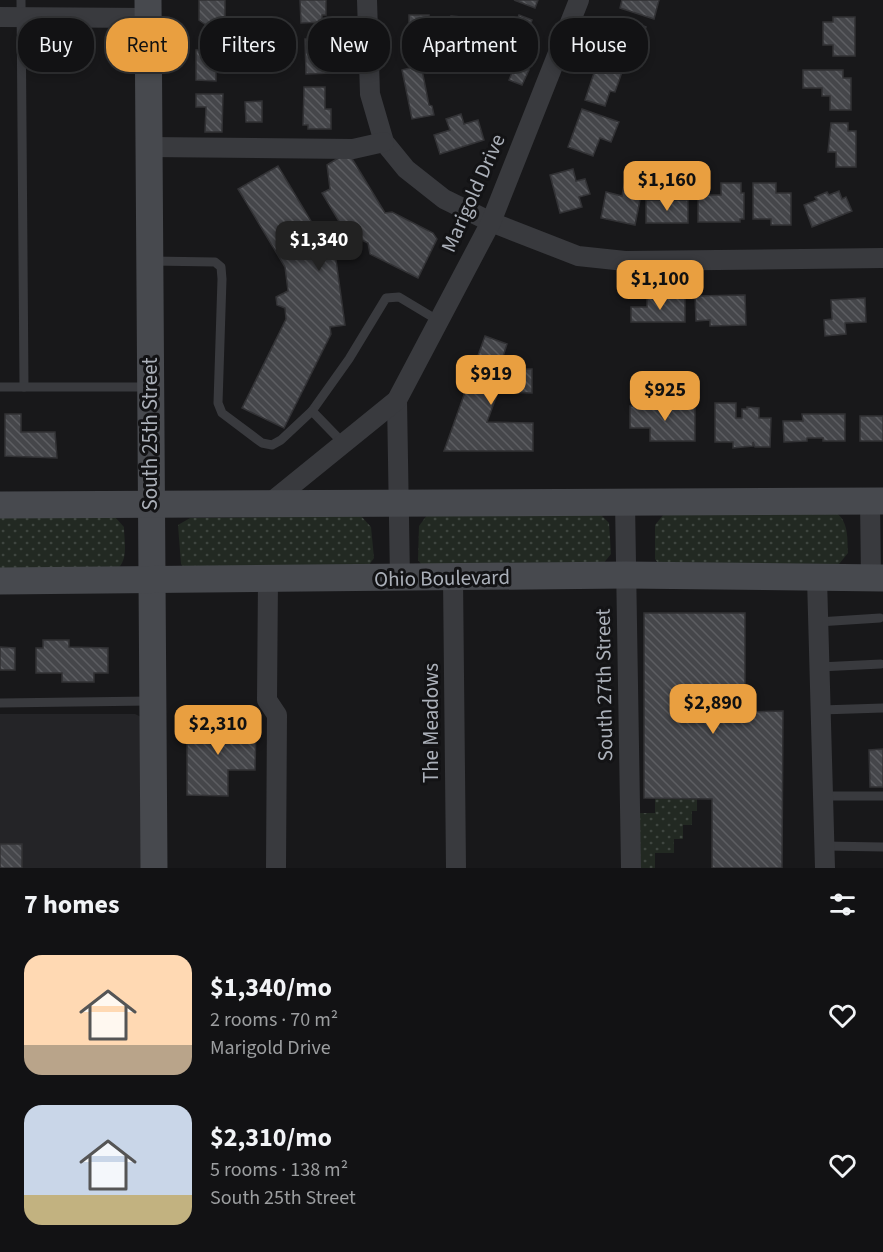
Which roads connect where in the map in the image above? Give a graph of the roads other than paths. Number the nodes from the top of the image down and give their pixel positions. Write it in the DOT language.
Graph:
graph roads {
  1 [pos="367,0"];
  2 [pos="579,0"];
  3 [pos="21,9"];
  4 [pos="148,9"];
  5 [pos="0,17"];
  6 [pos="384,142"];
  7 [pos="149,147"];
  8 [pos="491,222"];
  9 [pos="883,258"];
  10 [pos="149,261"];
  11 [pos="439,321"];
  12 [pos="0,387"];
  13 [pos="24,387"];
  14 [pos="150,387"];
  15 [pos="397,400"];
  16 [pos="312,411"];
  17 [pos="344,444"];
  18 [pos="876,501"];
  19 [pos="625,502"];
  20 [pos="270,503"];
  21 [pos="399,503"];
  22 [pos="0,504"];
  23 [pos="151,504"];
  24 [pos="626,575"];
  25 [pos="453,578"];
  26 [pos="817,578"];
  27 [pos="877,578"];
  28 [pos="152,579"];
  29 [pos="268,579"];
  30 [pos="400,579"];
  31 [pos="0,581"];
  32 [pos="880,618"];
  33 [pos="818,622"];
  34 [pos="881,664"];
  35 [pos="819,667"];
  36 [pos="153,701"];
  37 [pos="0,704"];
  38 [pos="883,708"];
  39 [pos="820,710"];
  40 [pos="823,796"];
  41 [pos="883,796"];
  42 [pos="825,846"];
  43 [pos="883,848"];
  44 [pos="154,868"];
  45 [pos="276,868"];
  46 [pos="456,868"];
  47 [pos="631,868"];
  48 [pos="825,868"];
  1 -- 6 [label="street"];
  2 -- 8 [label="street, Marigold Drive"];
  3 -- 4 [label="street"];
  3 -- 5 [label="street"];
  3 -- 13 [label="lane"];
  4 -- 7 [label="street, South 25th Street"];
  6 -- 7 [label="street"];
  6 -- 8 [label="street"];
  7 -- 10 [label="street, South 25th Street"];
  8 -- 9 [label="street"];
  8 -- 11 [label="street, Marigold Drive"];
  10 -- 14 [label="street, South 25th Street"];
  10 -- 16 [label="lane"];
  11 -- 15 [label="street, Marigold Drive"];
  11 -- 16 [label="lane"];
  12 -- 13 [label="lane"];
  13 -- 14 [label="lane"];
  14 -- 23 [label="street, South 25th Street"];
  15 -- 17 [label="street, Marigold Drive"];
  15 -- 21 [label="street, Marigold Drive"];
  16 -- 17 [label="lane"];
  17 -- 20 [label="street, Marigold Drive"];
  18 -- 19 [label="street"];
  18 -- 27 [label="street"];
  19 -- 21 [label="street"];
  19 -- 24 [label="street, South 27th Street"];
  20 -- 21 [label="street"];
  20 -- 23 [label="street"];
  21 -- 30 [label="street, Marigold Drive"];
  22 -- 23 [label="street"];
  23 -- 28 [label="street, South 25th Street"];
  24 -- 25 [label="street, Ohio Boulevard"];
  24 -- 26 [label="street, Ohio Boulevard"];
  24 -- 47 [label="street, South 27th Street"];
  25 -- 30 [label="street, Ohio Boulevard"];
  25 -- 46 [label="street, The Meadows"];
  26 -- 27 [label="street, Ohio Boulevard"];
  26 -- 33 [label="street"];
  28 -- 29 [label="street, Ohio Boulevard"];
  28 -- 31 [label="street, Ohio Boulevard"];
  28 -- 36 [label="street, South 25th Street"];
  29 -- 30 [label="street, Ohio Boulevard"];
  29 -- 45 [label="street"];
  32 -- 33 [label="lane"];
  33 -- 35 [label="street"];
  34 -- 35 [label="lane"];
  35 -- 39 [label="street"];
  36 -- 37 [label="lane"];
  36 -- 44 [label="street, South 25th Street"];
  38 -- 39 [label="lane"];
  39 -- 40 [label="street"];
  40 -- 41 [label="lane"];
  40 -- 42 [label="street"];
  42 -- 43 [label="lane"];
  42 -- 48 [label="street"];
}
